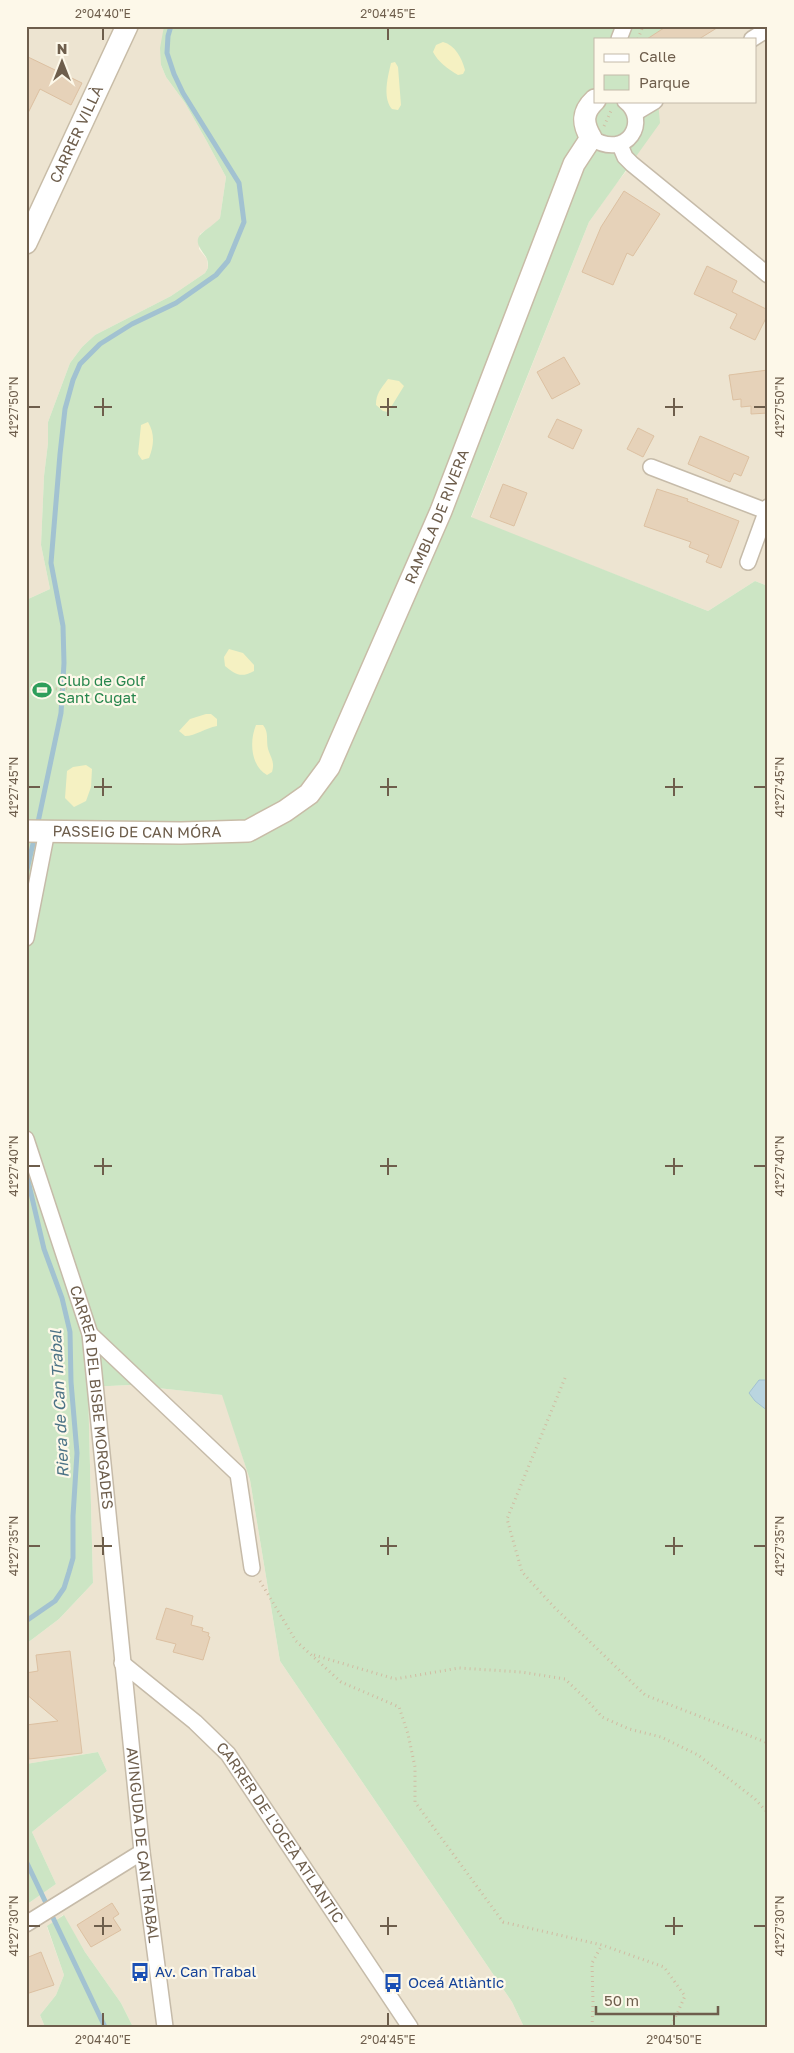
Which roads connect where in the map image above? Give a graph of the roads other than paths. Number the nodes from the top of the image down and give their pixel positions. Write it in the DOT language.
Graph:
graph roads {
  1 [pos="127,26"];
  2 [pos="624,26"];
  3 [pos="768,29"];
  4 [pos="619,38"];
  5 [pos="754,38"];
  6 [pos="646,102"];
  7 [pos="617,105"];
  8 [pos="591,133"];
  9 [pos="620,145"];
  10 [pos="26,243"];
  11 [pos="768,275"];
  12 [pos="651,467"];
  13 [pos="767,509"];
  14 [pos="748,562"];
  15 [pos="37,831"];
  16 [pos="248,831"];
  17 [pos="26,938"];
  18 [pos="26,1139"];
  19 [pos="90,1334"];
  20 [pos="252,1568"];
  21 [pos="122,1663"];
  22 [pos="142,1852"];
  23 [pos="31,1921"];
  24 [pos="165,2027"];
  25 [pos="410,2027"];
  1 -- 10 [label="street, CARRER VILLÀ"];
  2 -- 4 [label="street"];
  3 -- 5 [label="street"];
  6 -- 7 [label="street"];
  7 -- 8 [label="street, RAMBLA DE RIVERA"];
  7 -- 9 [label="street"];
  8 -- 9 [label="street"];
  8 -- 16 [label="street, RAMBLA DE RIVERA"];
  9 -- 11 [label="street"];
  12 -- 13 [label="street"];
  13 -- 14 [label="street"];
  15 -- 16 [label="street, PASSEIG DE CAN MÓRA"];
  15 -- 17 [label="street"];
  18 -- 19 [label="street, CARRER DEL BISBE MORGADES"];
  19 -- 20 [label="street"];
  19 -- 21 [label="street, CARRER DEL BISBE MORGADES"];
  21 -- 22 [label="street, AVINGUDA DE CAN TRABAL"];
  21 -- 25 [label="street, CARRER DE L'OCEÀ ATLÀNTIC"];
  22 -- 23 [label="street"];
  22 -- 24 [label="street, AVINGUDA DE CAN TRABAL"];
}
